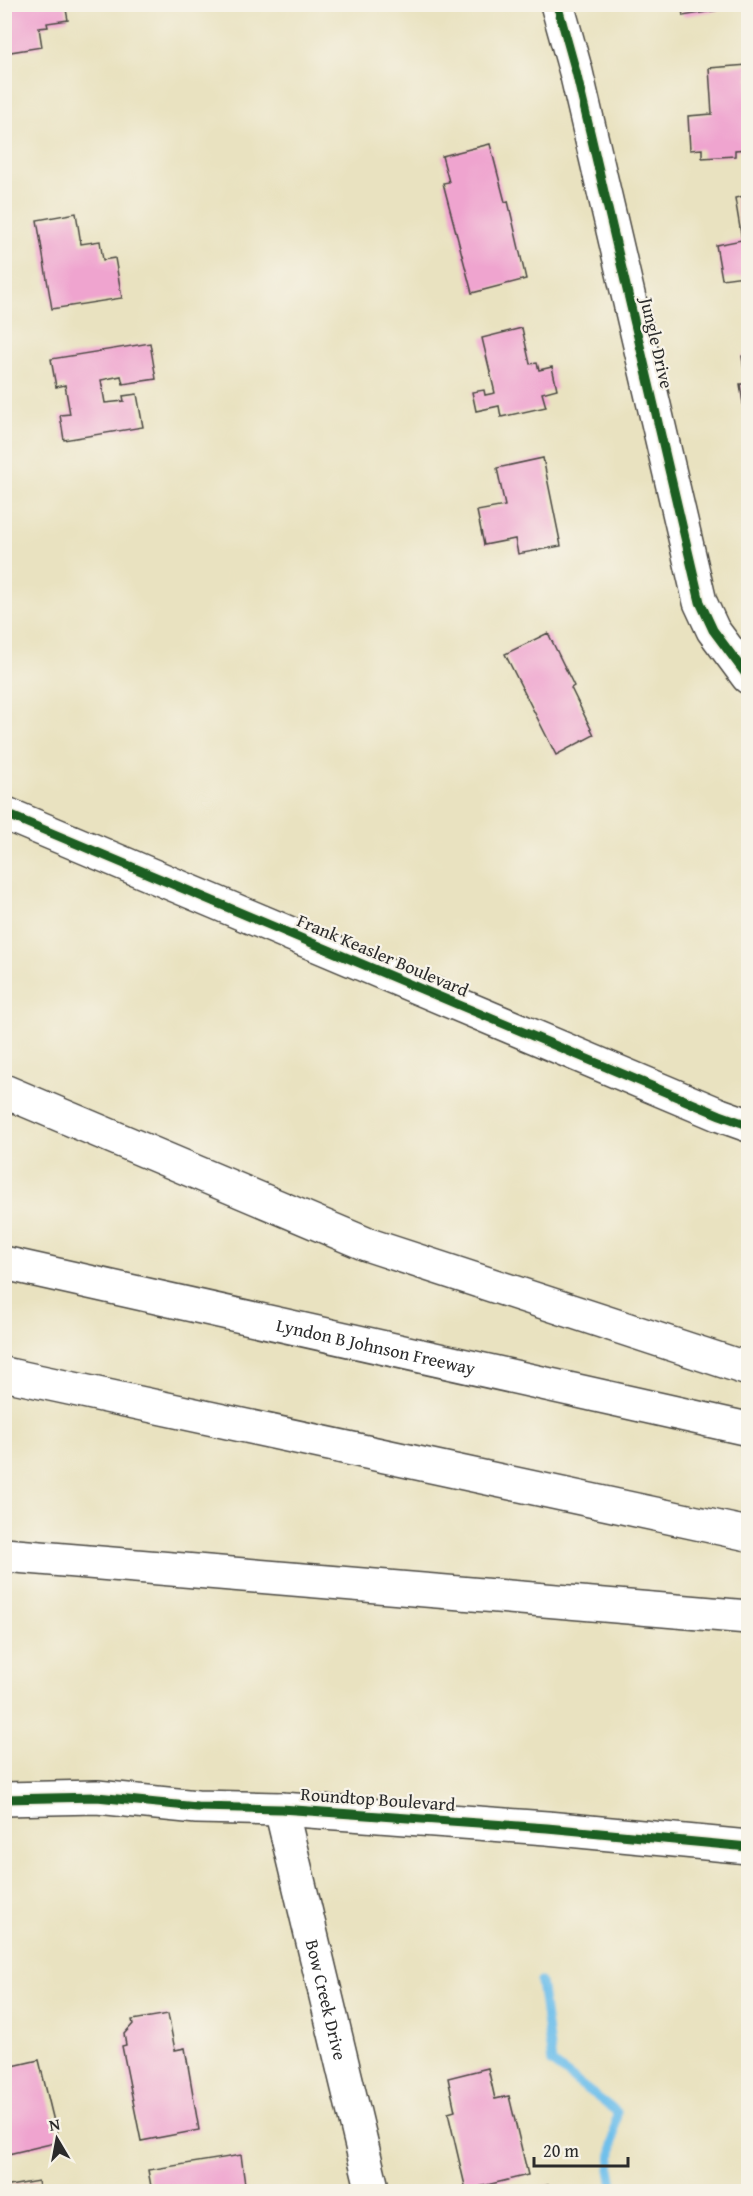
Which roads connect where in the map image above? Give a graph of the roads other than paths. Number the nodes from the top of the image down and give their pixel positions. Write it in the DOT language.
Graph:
graph roads {
  1 [pos="557,4"];
  2 [pos="748,677"];
  3 [pos="4,813"];
  4 [pos="4,1091"];
  5 [pos="748,1125"];
  6 [pos="4,1263"];
  7 [pos="748,1369"];
  8 [pos="4,1374"];
  9 [pos="748,1429"];
  10 [pos="748,1534"];
  11 [pos="4,1555"];
  12 [pos="748,1617"];
  13 [pos="4,1799"];
  14 [pos="281,1809"];
  15 [pos="748,1847"];
  16 [pos="373,2192"];
  1 -- 2 [label="main road, Jungle Drive"];
  3 -- 5 [label="main road, Frank Keasler Boulevard"];
  4 -- 7 [label="main road"];
  6 -- 9 [label="main road, Lyndon B Johnson Freeway"];
  8 -- 10 [label="main road"];
  11 -- 12 [label="main road"];
  13 -- 14 [label="main road, Roundtop Boulevard"];
  14 -- 15 [label="main road, Roundtop Boulevard"];
  14 -- 16 [label="main road, Bow Creek Drive"];
}
